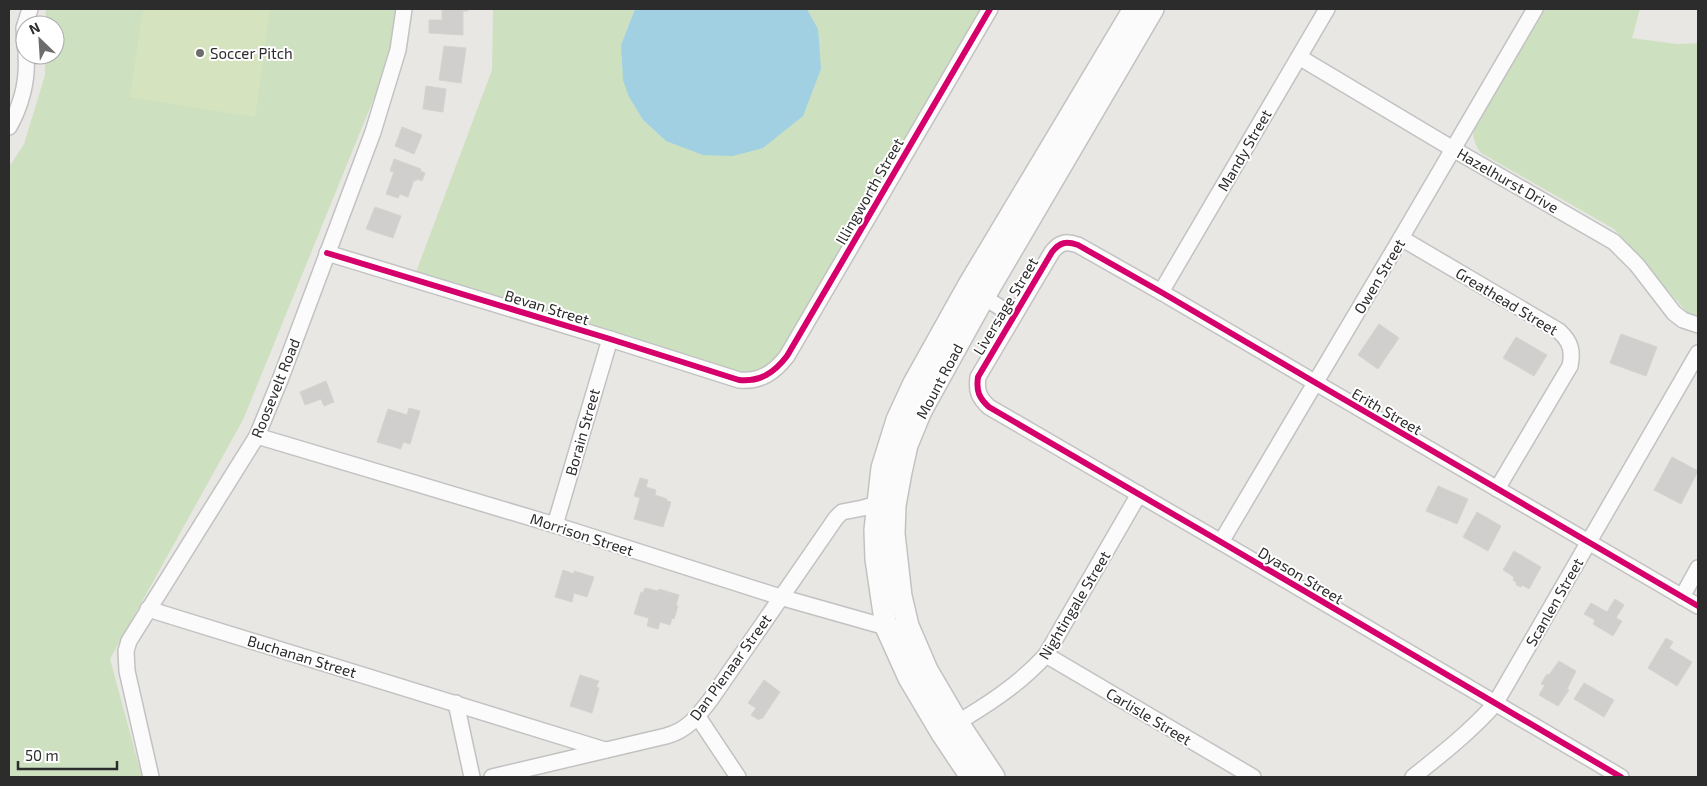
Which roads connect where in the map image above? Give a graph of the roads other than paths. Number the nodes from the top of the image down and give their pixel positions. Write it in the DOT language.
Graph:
graph roads {
  1 [pos="404,9"];
  2 [pos="990,9"];
  3 [pos="1147,9"];
  4 [pos="1327,9"];
  5 [pos="1535,9"];
  6 [pos="1299,57"];
  7 [pos="26,65"];
  8 [pos="9,127"];
  9 [pos="1453,149"];
  10 [pos="1402,238"];
  11 [pos="1062,243"];
  12 [pos="327,253"];
  13 [pos="1161,292"];
  14 [pos="976,293"];
  15 [pos="1014,316"];
  16 [pos="1698,324"];
  17 [pos="610,339"];
  18 [pos="1698,352"];
  19 [pos="761,379"];
  20 [pos="1316,383"];
  21 [pos="976,387"];
  22 [pos="257,436"];
  23 [pos="1497,489"];
  24 [pos="1138,494"];
  25 [pos="886,504"];
  26 [pos="555,525"];
  27 [pos="1221,542"];
  28 [pos="1589,542"];
  29 [pos="1698,568"];
  30 [pos="780,597"];
  31 [pos="1682,597"];
  32 [pos="1698,606"];
  33 [pos="148,609"];
  34 [pos="908,626"];
  35 [pos="886,627"];
  36 [pos="1046,655"];
  37 [pos="456,704"];
  38 [pos="1495,704"];
  39 [pos="698,717"];
  40 [pos="950,727"];
  41 [pos="606,751"];
  42 [pos="151,777"];
  43 [pos="472,777"];
  44 [pos="492,777"];
  45 [pos="738,777"];
  46 [pos="971,777"];
  47 [pos="994,777"];
  48 [pos="1252,777"];
  49 [pos="1413,777"];
  50 [pos="1621,777"];
  1 -- 12 [label="street, Roosevelt Road"];
  2 -- 19 [label="street, Illingworth Street"];
  3 -- 14 [label="main road, Mount Road"];
  4 -- 6 [label="street, Mandy Street"];
  5 -- 9 [label="street, Owen Street"];
  6 -- 9 [label="street, Hazelhurst Drive"];
  6 -- 13 [label="street, Mandy Street"];
  7 -- 8 [label="street"];
  9 -- 10 [label="street, Owen Street"];
  9 -- 16 [label="street, Hazelhurst Drive"];
  10 -- 20 [label="street, Owen Street"];
  10 -- 23 [label="street, Greathead Street"];
  11 -- 13 [label="street, Erith Street"];
  11 -- 15 [label="street, Liversage Street"];
  12 -- 17 [label="street, Bevan Street"];
  12 -- 22 [label="street, Roosevelt Road"];
  13 -- 20 [label="street, Erith Street"];
  14 -- 15 [label="street, Liversage Street"];
  14 -- 25 [label="main road, Mount Road"];
  15 -- 21 [label="street, Liversage Street"];
  17 -- 19 [label="street, Bevan Street"];
  17 -- 26 [label="street, Borain Street"];
  18 -- 28 [label="street, Scanlen Street"];
  20 -- 23 [label="street, Erith Street"];
  20 -- 27 [label="street, Owen Street"];
  21 -- 24 [label="street, Dyason Street"];
  22 -- 26 [label="street, Morrison Street"];
  22 -- 33 [label="street, Roosevelt Road"];
  23 -- 28 [label="street, Erith Street"];
  24 -- 27 [label="street, Dyason Street"];
  24 -- 36 [label="street, Nightingale Street"];
  25 -- 30 [label="street, Dan Pienaar Street"];
  25 -- 34 [label="main road, Mount Road"];
  25 -- 35 [label="main road, Mount Road"];
  26 -- 30 [label="street, Morrison Street"];
  27 -- 38 [label="street, Dyason Street"];
  28 -- 31 [label="street, Erith Street"];
  28 -- 38 [label="street, Scanlen Street"];
  29 -- 31 [label="street"];
  30 -- 35 [label="street, Morrison Street"];
  30 -- 39 [label="street, Dan Pienaar Street"];
  31 -- 32 [label="street, Erith Street"];
  33 -- 37 [label="street, Buchanan Street"];
  33 -- 42 [label="street, Roosevelt Road"];
  34 -- 35 [label="street, Morrison Street"];
  34 -- 40 [label="main road, Mount Road"];
  35 -- 40 [label="main road, Mount Road"];
  36 -- 40 [label="street, Nightingale Street"];
  36 -- 48 [label="street, Carlisle Street"];
  37 -- 41 [label="street, Buchanan Street"];
  37 -- 43 [label="street"];
  38 -- 49 [label="street, Scanlen Street"];
  38 -- 50 [label="street, Dyason Street"];
  39 -- 41 [label="street, Dan Pienaar Street"];
  39 -- 45 [label="street"];
  40 -- 46 [label="main road, Mount Road"];
  40 -- 47 [label="main road, Mount Road"];
  41 -- 44 [label="street, Dan Pienaar Street"];
}
